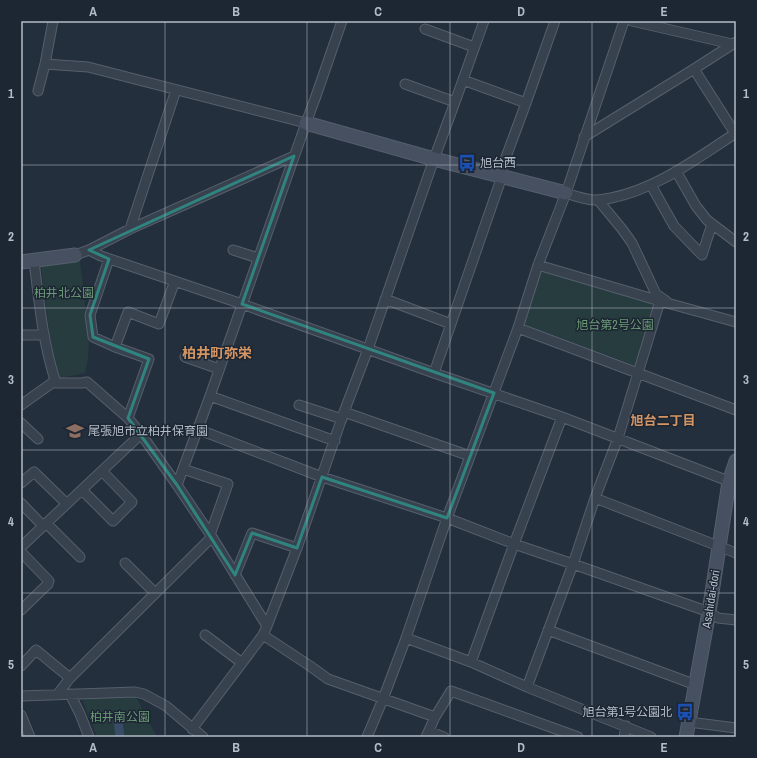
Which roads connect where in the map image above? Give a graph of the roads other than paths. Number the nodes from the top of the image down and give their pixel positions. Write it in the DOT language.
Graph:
graph roads {
  1 [pos="53,21"];
  2 [pos="342,21"];
  3 [pos="484,21"];
  4 [pos="555,21"];
  5 [pos="624,21"];
  6 [pos="632,21"];
  7 [pos="425,29"];
  8 [pos="734,43"];
  9 [pos="474,48"];
  10 [pos="45,64"];
  11 [pos="694,69"];
  12 [pos="463,80"];
  13 [pos="405,84"];
  14 [pos="176,90"];
  15 [pos="38,91"];
  16 [pos="456,102"];
  17 [pos="526,103"];
  18 [pos="306,123"];
  19 [pos="736,134"];
  20 [pos="584,137"];
  21 [pos="294,156"];
  22 [pos="434,159"];
  23 [pos="676,171"];
  24 [pos="499,176"];
  25 [pos="651,185"];
  26 [pos="566,193"];
  27 [pos="598,200"];
  28 [pos="712,224"];
  29 [pos="130,229"];
  30 [pos="736,242"];
  31 [pos="89,250"];
  32 [pos="233,250"];
  33 [pos="75,255"];
  34 [pos="258,258"];
  35 [pos="109,259"];
  36 [pos="28,261"];
  37 [pos="538,265"];
  38 [pos="175,282"];
  39 [pos="385,299"];
  40 [pos="663,301"];
  41 [pos="242,304"];
  42 [pos="736,322"];
  43 [pos="451,324"];
  44 [pos="518,328"];
  45 [pos="21,335"];
  46 [pos="44,335"];
  47 [pos="115,347"];
  48 [pos="368,349"];
  49 [pos="185,357"];
  50 [pos="219,369"];
  51 [pos="434,373"];
  52 [pos="638,373"];
  53 [pos="56,383"];
  54 [pos="494,393"];
  55 [pos="210,396"];
  56 [pos="21,405"];
  57 [pos="299,405"];
  58 [pos="736,410"];
  59 [pos="343,416"];
  60 [pos="562,417"];
  61 [pos="128,418"];
  62 [pos="21,423"];
  63 [pos="198,429"];
  64 [pos="141,434"];
  65 [pos="618,438"];
  66 [pos="38,439"];
  67 [pos="335,441"];
  68 [pos="470,456"];
  69 [pos="736,461"];
  70 [pos="183,469"];
  71 [pos="102,471"];
  72 [pos="322,477"];
  73 [pos="21,483"];
  74 [pos="733,483"];
  75 [pos="177,485"];
  76 [pos="82,490"];
  77 [pos="595,498"];
  78 [pos="21,503"];
  79 [pos="67,504"];
  80 [pos="447,518"];
  81 [pos="44,524"];
  82 [pos="211,536"];
  83 [pos="514,544"];
  84 [pos="21,547"];
  85 [pos="719,547"];
  86 [pos="298,548"];
  87 [pos="21,552"];
  88 [pos="736,554"];
  89 [pos="80,557"];
  90 [pos="125,563"];
  91 [pos="573,564"];
  92 [pos="235,575"];
  93 [pos="155,594"];
  94 [pos="21,610"];
  95 [pos="709,612"];
  96 [pos="736,620"];
  97 [pos="267,626"];
  98 [pos="548,630"];
  99 [pos="206,635"];
  100 [pos="263,635"];
  101 [pos="406,638"];
  102 [pos="471,662"];
  103 [pos="242,663"];
  104 [pos="21,666"];
  105 [pos="70,678"];
  106 [pos="696,685"];
  107 [pos="527,687"];
  108 [pos="70,694"];
  109 [pos="56,695"];
  110 [pos="21,696"];
  111 [pos="383,699"];
  112 [pos="21,715"];
  113 [pos="435,717"];
  114 [pos="689,722"];
  115 [pos="626,726"];
  116 [pos="192,728"];
  117 [pos="736,728"];
  118 [pos="427,734"];
  119 [pos="30,737"];
  120 [pos="89,737"];
  121 [pos="203,737"];
  122 [pos="367,737"];
  123 [pos="444,737"];
  124 [pos="578,737"];
  125 [pos="624,737"];
  126 [pos="651,737"];
  127 [pos="686,737"];
  1 -- 10 [label="street"];
  2 -- 18 [label="street"];
  3 -- 9 [label="street"];
  4 -- 17 [label="street"];
  5 -- 20 [label="street"];
  6 -- 8 [label="street"];
  7 -- 9 [label="street"];
  8 -- 11 [label="street"];
  9 -- 12 [label="street"];
  10 -- 14 [label="street"];
  10 -- 15 [label="street"];
  11 -- 19 [label="street"];
  11 -- 20 [label="street"];
  12 -- 16 [label="street"];
  12 -- 17 [label="street"];
  13 -- 16 [label="street"];
  14 -- 18 [label="street"];
  14 -- 29 [label="street"];
  16 -- 22 [label="street"];
  17 -- 24 [label="street"];
  18 -- 21 [label="street"];
  18 -- 22 [label="street"];
  19 -- 23 [label="street"];
  20 -- 26 [label="street"];
  21 -- 29 [label="street"];
  21 -- 34 [label="street"];
  22 -- 24 [label="street"];
  22 -- 39 [label="street"];
  23 -- 25 [label="street"];
  23 -- 28 [label="street"];
  24 -- 26 [label="street"];
  24 -- 43 [label="street"];
  25 -- 27 [label="street"];
  25 -- 28 [label="street"];
  26 -- 27 [label="street"];
  26 -- 37 [label="street"];
  27 -- 40 [label="street"];
  28 -- 30 [label="street"];
  29 -- 31 [label="street"];
  31 -- 33 [label="street"];
  31 -- 35 [label="street"];
  32 -- 34 [label="street"];
  33 -- 36 [label="street"];
  34 -- 41 [label="street"];
  35 -- 38 [label="street"];
  35 -- 47 [label="street"];
  36 -- 46 [label="street"];
  37 -- 40 [label="street"];
  37 -- 44 [label="street"];
  38 -- 41 [label="street"];
  38 -- 47 [label="street"];
  39 -- 43 [label="street"];
  39 -- 48 [label="street"];
  40 -- 42 [label="street"];
  40 -- 52 [label="street"];
  41 -- 48 [label="street"];
  41 -- 50 [label="street"];
  43 -- 51 [label="street"];
  44 -- 52 [label="street"];
  44 -- 54 [label="street"];
  45 -- 46 [label="street"];
  46 -- 53 [label="street"];
  47 -- 61 [label="street"];
  48 -- 51 [label="street"];
  48 -- 59 [label="street"];
  49 -- 50 [label="street"];
  50 -- 55 [label="street"];
  51 -- 54 [label="street"];
  52 -- 58 [label="street"];
  52 -- 65 [label="street"];
  53 -- 56 [label="street"];
  53 -- 61 [label="street"];
  54 -- 60 [label="street"];
  54 -- 68 [label="street"];
  55 -- 63 [label="street"];
  55 -- 67 [label="street"];
  57 -- 59 [label="street"];
  59 -- 67 [label="street"];
  59 -- 68 [label="street"];
  60 -- 65 [label="street"];
  60 -- 83 [label="street"];
  61 -- 64 [label="street"];
  62 -- 66 [label="street"];
  63 -- 70 [label="street"];
  63 -- 72 [label="street"];
  64 -- 71 [label="street"];
  64 -- 75 [label="street"];
  65 -- 74 [label="street"];
  65 -- 77 [label="street"];
  67 -- 72 [label="street"];
  68 -- 80 [label="street"];
  69 -- 74 [label="street, Asahidai-dori"];
  70 -- 75 [label="street"];
  70 -- 82 [label="street"];
  71 -- 76 [label="street"];
  71 -- 76 [label="street"];
  72 -- 80 [label="street"];
  72 -- 86 [label="street"];
  73 -- 79 [label="street"];
  74 -- 85 [label="street, Asahidai-dori"];
  75 -- 82 [label="street"];
  76 -- 79 [label="street"];
  77 -- 85 [label="street"];
  77 -- 91 [label="street"];
  78 -- 81 [label="street"];
  79 -- 81 [label="street"];
  80 -- 83 [label="street"];
  80 -- 101 [label="street"];
  81 -- 84 [label="street"];
  81 -- 89 [label="street"];
  82 -- 92 [label="street"];
  82 -- 93 [label="street"];
  83 -- 91 [label="street"];
  83 -- 102 [label="street"];
  85 -- 88 [label="street"];
  85 -- 95 [label="street, Asahidai-dori"];
  86 -- 92 [label="street"];
  86 -- 97 [label="street"];
  87 -- 94 [label="street"];
  90 -- 93 [label="street"];
  91 -- 95 [label="street"];
  91 -- 98 [label="street"];
  92 -- 97 [label="street"];
  93 -- 105 [label="street"];
  95 -- 96 [label="street"];
  95 -- 106 [label="street, Asahidai-dori"];
  97 -- 100 [label="street"];
  98 -- 106 [label="street"];
  98 -- 107 [label="street"];
  99 -- 103 [label="street"];
  100 -- 103 [label="street"];
  100 -- 111 [label="street"];
  101 -- 102 [label="street"];
  101 -- 111 [label="street"];
  102 -- 107 [label="street"];
  103 -- 116 [label="street"];
  104 -- 105 [label="street"];
  105 -- 109 [label="street"];
  106 -- 114 [label="street, Asahidai-dori"];
  107 -- 115 [label="street"];
  108 -- 109 [label="street"];
  108 -- 116 [label="street"];
  108 -- 120 [label="street"];
  109 -- 110 [label="street"];
  111 -- 113 [label="street"];
  111 -- 122 [label="street"];
  112 -- 119 [label="street"];
  113 -- 118 [label="street"];
  113 -- 124 [label="street"];
  114 -- 117 [label="street"];
  114 -- 127 [label="street, Asahidai-dori"];
  115 -- 125 [label="street"];
  115 -- 126 [label="street"];
  116 -- 121 [label="street"];
  118 -- 123 [label="street"];
}
